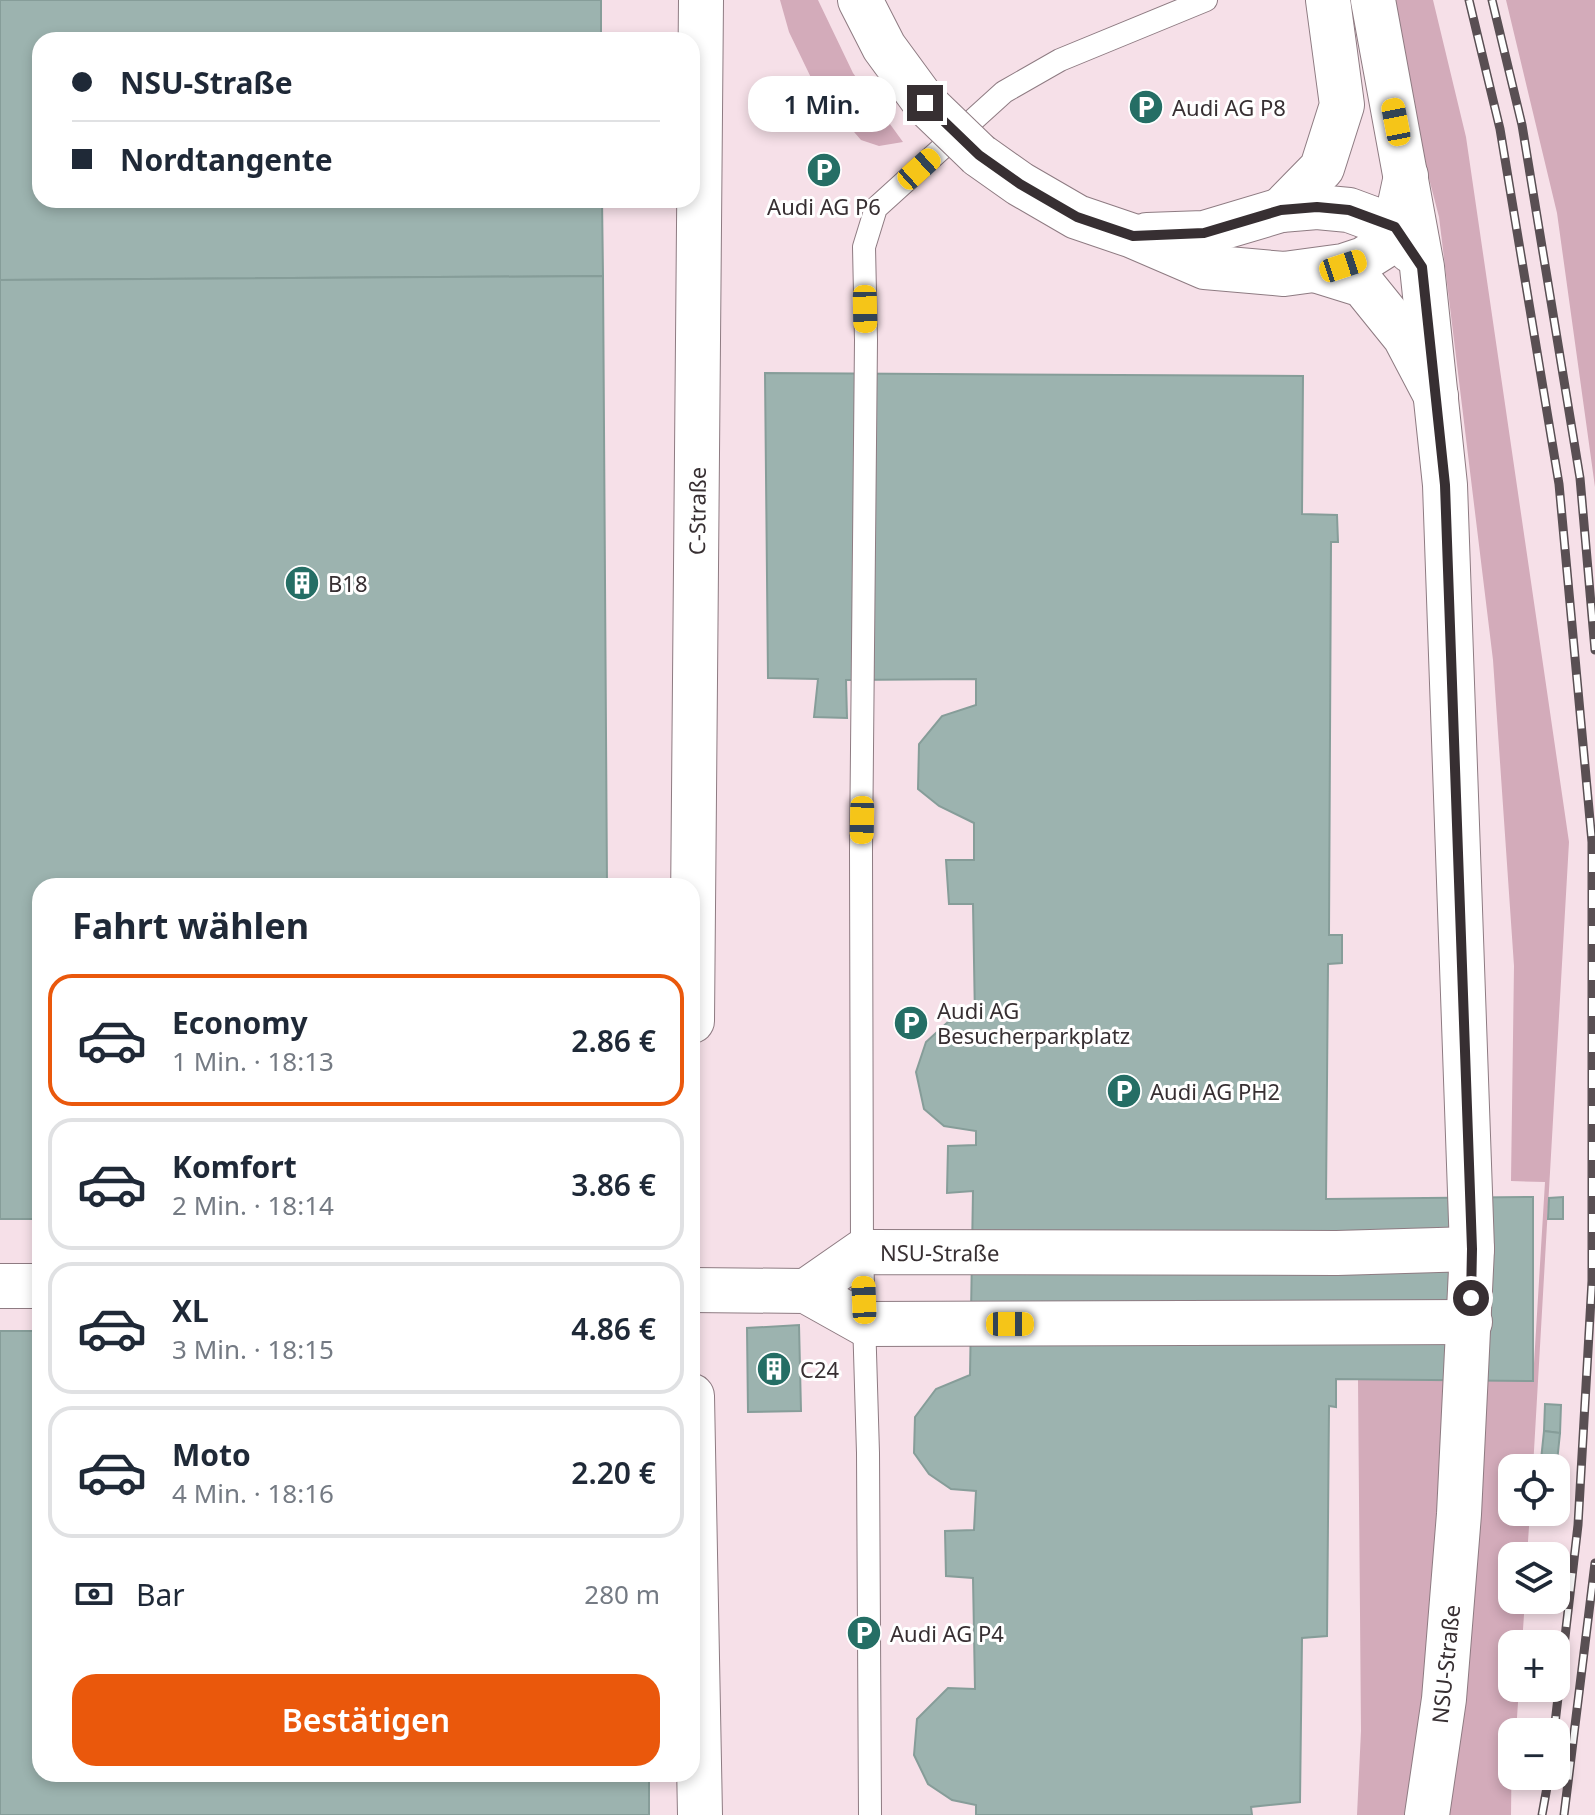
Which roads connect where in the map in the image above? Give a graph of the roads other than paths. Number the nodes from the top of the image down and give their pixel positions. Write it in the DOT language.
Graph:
graph roads {
  1 [pos="701,0"];
  2 [pos="860,0"];
  3 [pos="1206,0"];
  4 [pos="1328,0"];
  5 [pos="1373,0"];
  6 [pos="700,113"];
  7 [pos="1406,176"];
  8 [pos="699,208"];
  9 [pos="1281,210"];
  10 [pos="1395,227"];
  11 [pos="1133,236"];
  12 [pos="1422,267"];
  13 [pos="1318,271"];
  14 [pos="1437,398"];
  15 [pos="693,878"];
  16 [pos="1472,1249"];
  17 [pos="862,1252"];
  18 [pos="0,1286"];
  19 [pos="32,1286"];
  20 [pos="700,1290"];
  21 [pos="806,1291"];
  22 [pos="1470,1322"];
  23 [pos="865,1324"];
  24 [pos="699,1782"];
  25 [pos="700,1815"];
  26 [pos="870,1815"];
  27 [pos="1427,1815"];
  1 -- 6 [label="street, C-Straße"];
  2 -- 11 [label="street, bridge"];
  3 -- 17 [label="lane"];
  4 -- 9 [label="street"];
  5 -- 7 [label="street, NSU-Straße"];
  7 -- 10 [label="street"];
  7 -- 12 [label="street, NSU-Straße"];
  8 -- 15 [label="street, C-Straße"];
  9 -- 10 [label="street"];
  9 -- 11 [label="street"];
  10 -- 12 [label="street"];
  10 -- 13 [label="street"];
  11 -- 13 [label="street"];
  12 -- 14 [label="street, NSU-Straße"];
  13 -- 14 [label="street"];
  14 -- 16 [label="street, NSU-Straße"];
  16 -- 17 [label="street, NSU-Straße"];
  16 -- 22 [label="street, NSU-Straße"];
  17 -- 21 [label="street, NSU-Straße"];
  17 -- 23 [label="lane"];
  18 -- 19 [label="street"];
  20 -- 21 [label="street"];
  21 -- 23 [label="street"];
  22 -- 23 [label="street"];
  22 -- 27 [label="street, NSU-Straße"];
  23 -- 26 [label="lane"];
  24 -- 25 [label="street"];
}
